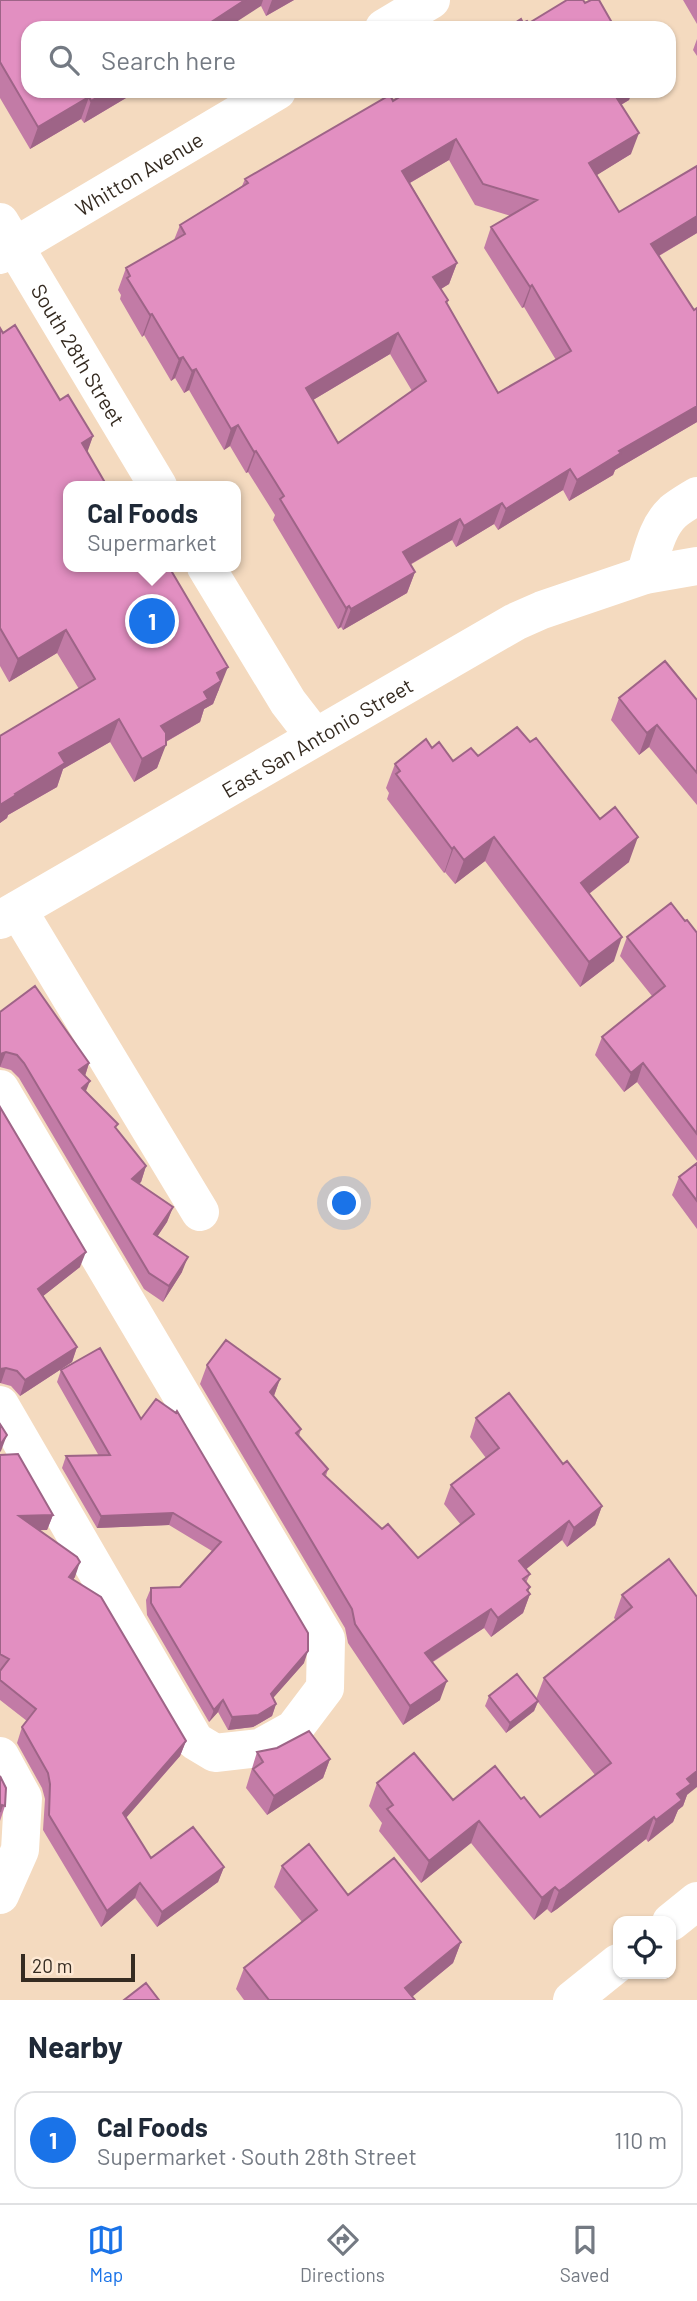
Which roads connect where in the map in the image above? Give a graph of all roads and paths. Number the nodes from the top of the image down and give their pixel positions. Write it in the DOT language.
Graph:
graph roads {
  1 [pos="431,0"];
  2 [pos="396,21"];
  3 [pos="264,98"];
  4 [pos="5,241"];
  5 [pos="155,481"];
  6 [pos="697,496"];
  7 [pos="697,566"];
  8 [pos="209,572"];
  9 [pos="645,575"];
  10 [pos="315,737"];
  11 [pos="9,915"];
  12 [pos="0,1089"];
  13 [pos="200,1212"];
  14 [pos="0,1405"];
  15 [pos="0,1756"];
  16 [pos="0,1895"];
  17 [pos="697,1901"];
  18 [pos="676,1918"];
  19 [pos="613,1967"];
  20 [pos="572,2000"];
  1 -- 2 [label="street"];
  3 -- 4 [label="street, Whitton Avenue"];
  4 -- 5 [label="street, South 28th Street"];
  6 -- 9 [label="street"];
  7 -- 9 [label="street, East San Antonio Street"];
  8 -- 10 [label="street"];
  9 -- 10 [label="street, East San Antonio Street"];
  10 -- 11 [label="street, East San Antonio Street"];
  11 -- 13 [label="street"];
  12 -- 14 [label="street"];
  15 -- 16 [label="street"];
  17 -- 18 [label="street"];
  19 -- 20 [label="street"];
}
